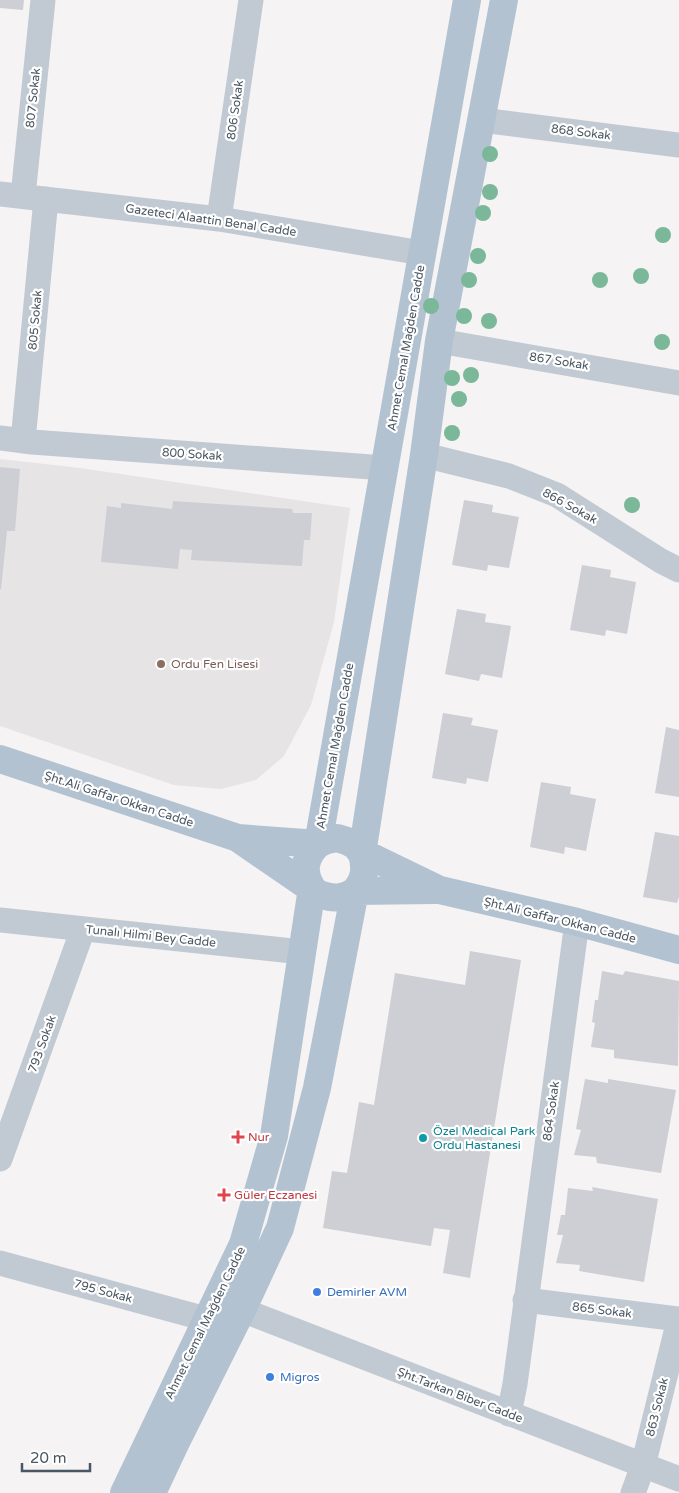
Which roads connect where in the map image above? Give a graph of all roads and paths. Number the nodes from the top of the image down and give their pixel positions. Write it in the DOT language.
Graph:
graph roads {
  1 [pos="43,0"];
  2 [pos="251,0"];
  3 [pos="467,0"];
  4 [pos="504,0"];
  5 [pos="482,120"];
  6 [pos="679,145"];
  7 [pos="23,196"];
  8 [pos="219,219"];
  9 [pos="422,253"];
  10 [pos="439,341"];
  11 [pos="679,382"];
  12 [pos="12,439"];
  13 [pos="424,455"];
  14 [pos="384,468"];
  15 [pos="679,570"];
  16 [pos="0,759"];
  17 [pos="238,838"];
  18 [pos="318,844"];
  19 [pos="362,854"];
  20 [pos="312,888"];
  21 [pos="440,890"];
  22 [pos="355,891"];
  23 [pos="0,920"];
  24 [pos="577,922"];
  25 [pos="83,929"];
  26 [pos="679,950"];
  27 [pos="302,952"];
  28 [pos="1,1154"];
  29 [pos="0,1264"];
  30 [pos="525,1300"];
  31 [pos="242,1310"];
  32 [pos="206,1319"];
  33 [pos="679,1319"];
  34 [pos="509,1414"];
  35 [pos="643,1466"];
  36 [pos="679,1479"];
  37 [pos="124,1493"];
  38 [pos="152,1493"];
  39 [pos="633,1493"];
  1 -- 7 [label="street, 807 Sokak"];
  2 -- 8 [label="street, 806 Sokak"];
  3 -- 9 [label="main road, Ahmet Cemal Mağden Cadde"];
  4 -- 5 [label="main road"];
  5 -- 6 [label="street, 868 Sokak"];
  5 -- 10 [label="main road"];
  7 -- 8 [label="street, Gazeteci Alaattin Benal Cadde"];
  7 -- 12 [label="street, 805 Sokak"];
  8 -- 9 [label="street, Gazeteci Alaattin Benal Cadde"];
  9 -- 14 [label="main road, Ahmet Cemal Mağden Cadde"];
  10 -- 11 [label="street, 867 Sokak"];
  10 -- 13 [label="main road"];
  12 -- 14 [label="street, 800 Sokak"];
  13 -- 15 [label="street, 866 Sokak"];
  13 -- 19 [label="main road"];
  14 -- 18 [label="main road, Ahmet Cemal Mağden Cadde"];
  16 -- 17 [label="main road, Şht.Ali Gaffar Okkan Cadde"];
  17 -- 18 [label="main road, Şht.Ali Gaffar Okkan Cadde"];
  17 -- 20 [label="main road, Şht.Ali Gaffar Okkan Cadde"];
  18 -- 19 [label="main road, Şht.Ali Gaffar Okkan Cadde"];
  18 -- 20 [label="main road, Ahmet Cemal Mağden Cadde"];
  19 -- 21 [label="main road, Şht.Ali Gaffar Okkan Cadde"];
  19 -- 22 [label="main road"];
  20 -- 22 [label="main road, Şht.Ali Gaffar Okkan Cadde"];
  20 -- 27 [label="main road, Ahmet Cemal Mağden Cadde"];
  21 -- 22 [label="main road, Şht.Ali Gaffar Okkan Cadde"];
  21 -- 24 [label="main road, Şht.Ali Gaffar Okkan Cadde"];
  22 -- 31 [label="main road"];
  23 -- 25 [label="street, Tunalı Hilmi Bey Cadde"];
  24 -- 26 [label="main road, Şht.Ali Gaffar Okkan Cadde"];
  24 -- 30 [label="street, 864 Sokak"];
  25 -- 27 [label="street, Tunalı Hilmi Bey Cadde"];
  25 -- 28 [label="street, 793 Sokak"];
  27 -- 32 [label="main road, Ahmet Cemal Mağden Cadde"];
  29 -- 32 [label="street, 795 Sokak"];
  30 -- 33 [label="street, 865 Sokak"];
  30 -- 34 [label="street, 864 Sokak"];
  31 -- 34 [label="street, Şht.Tarkan Biber Cadde"];
  31 -- 38 [label="main road"];
  32 -- 37 [label="main road, Ahmet Cemal Mağden Cadde"];
  33 -- 35 [label="street, 863 Sokak"];
  34 -- 35 [label="street, Şht.Tarkan Biber Cadde"];
  35 -- 36 [label="street, Şht.Tarkan Biber Cadde"];
  35 -- 39 [label="street, 863 Sokak"];
}
